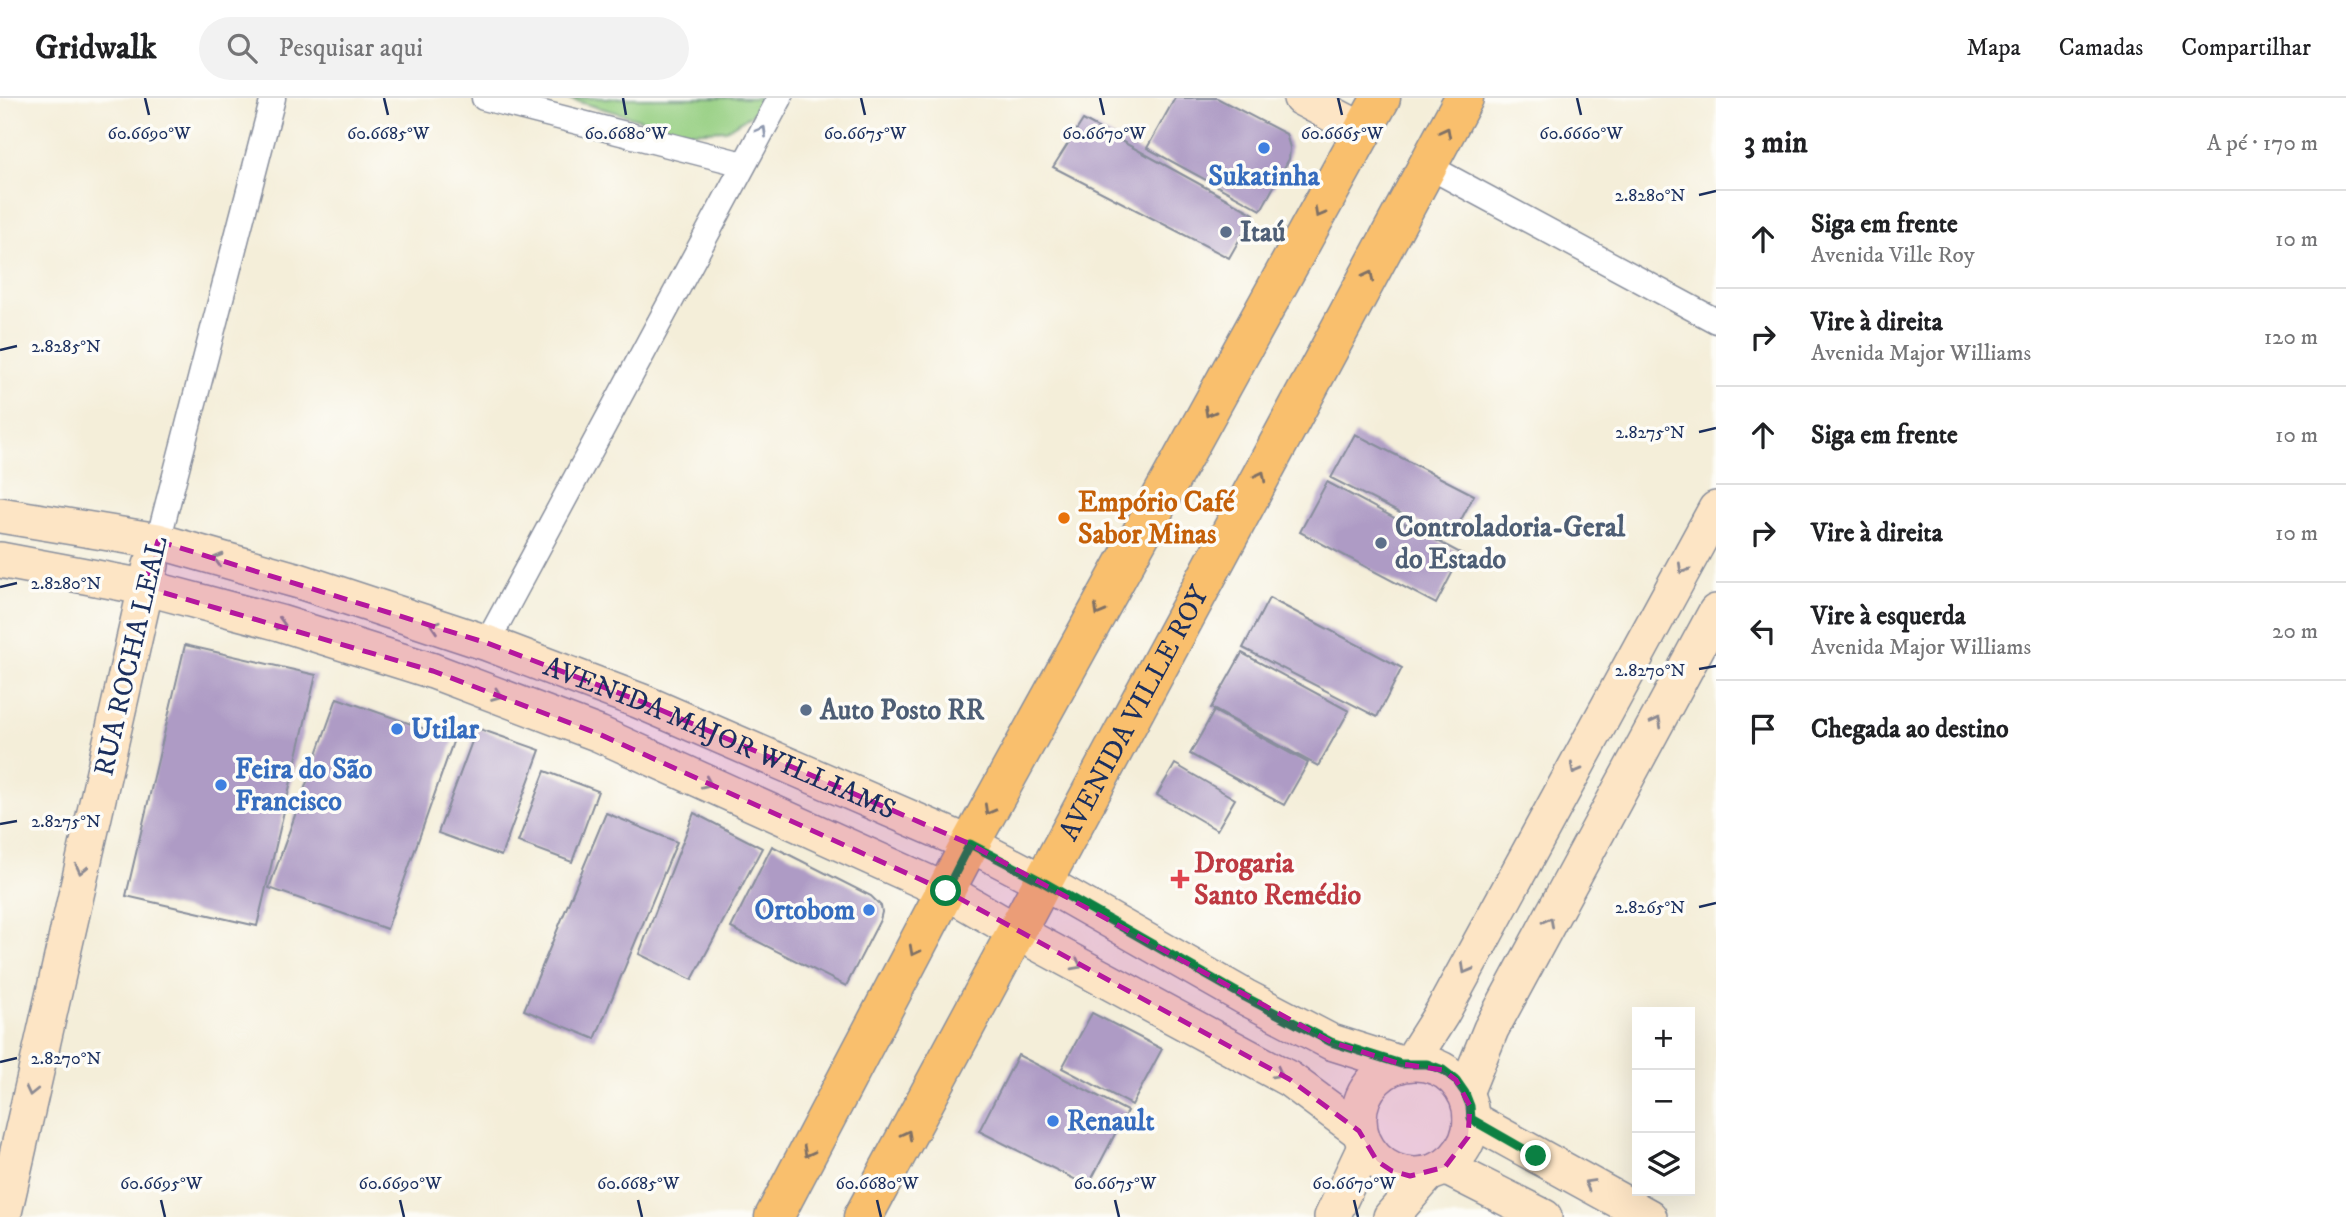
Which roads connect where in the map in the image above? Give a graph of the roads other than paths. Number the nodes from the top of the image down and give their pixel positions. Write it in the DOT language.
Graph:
graph roads {
  1 [pos="274,98"];
  2 [pos="484,98"];
  3 [pos="780,98"];
  4 [pos="1301,98"];
  5 [pos="1381,98"];
  6 [pos="1464,98"];
  7 [pos="1364,131"];
  8 [pos="743,164"];
  9 [pos="1428,166"];
  10 [pos="1716,321"];
  11 [pos="1716,509"];
  12 [pos="0,515"];
  13 [pos="158,541"];
  14 [pos="0,560"];
  15 [pos="144,587"];
  16 [pos="1716,612"];
  17 [pos="486,643"];
  18 [pos="970,844"];
  19 [pos="1043,882"];
  20 [pos="946,891"];
  21 [pos="1017,932"];
  22 [pos="1406,1063"];
  23 [pos="1468,1106"];
  24 [pos="1362,1139"];
  25 [pos="1436,1170"];
  26 [pos="3,1217"];
  27 [pos="774,1217"];
  28 [pos="863,1217"];
  29 [pos="1332,1217"];
  30 [pos="1391,1217"];
  31 [pos="1544,1217"];
  32 [pos="1649,1217"];
  1 -- 13 [label="street, RUA ROCHA LEAL"];
  2 -- 8 [label="street"];
  8 -- 3 [label="street, one-way"];
  4 -- 7 [label="main road"];
  5 -- 7 [label="main road"];
  9 -- 6 [label="main road, AVENIDA VILLE ROY, one-way"];
  7 -- 18 [label="main road, one-way"];
  8 -- 17 [label="street"];
  9 -- 10 [label="street"];
  19 -- 9 [label="main road, AVENIDA VILLE ROY, one-way"];
  11 -- 22 [label="main road, one-way"];
  12 -- 13 [label="main road, AVENIDA MAJOR WILLIAMS"];
  13 -- 15 [label="main road, RUA ROCHA LEAL"];
  17 -- 13 [label="main road, AVENIDA MAJOR WILLIAMS, one-way"];
  14 -- 15 [label="main road, AVENIDA MAJOR WILLIAMS"];
  15 -- 20 [label="main road, AVENIDA MAJOR WILLIAMS, one-way"];
  15 -- 26 [label="main road, RUA ROCHA LEAL, one-way"];
  23 -- 16 [label="main road, one-way"];
  17 -- 18 [label="main road, AVENIDA MAJOR WILLIAMS"];
  18 -- 19 [label="main road, AVENIDA MAJOR WILLIAMS"];
  18 -- 20 [label="main road"];
  19 -- 21 [label="main road, AVENIDA VILLE ROY"];
  19 -- 22 [label="main road, AVENIDA MAJOR WILLIAMS"];
  20 -- 21 [label="main road, AVENIDA MAJOR WILLIAMS"];
  20 -- 27 [label="main road, one-way"];
  21 -- 24 [label="main road, AVENIDA MAJOR WILLIAMS, one-way"];
  28 -- 21 [label="main road, AVENIDA VILLE ROY, one-way"];
  22 -- 23 [label="main road"];
  22 -- 24 [label="main road"];
  23 -- 25 [label="main road"];
  32 -- 23 [label="main road, one-way"];
  24 -- 25 [label="main road"];
  24 -- 29 [label="main road"];
  25 -- 30 [label="main road"];
  25 -- 31 [label="main road"];
}
